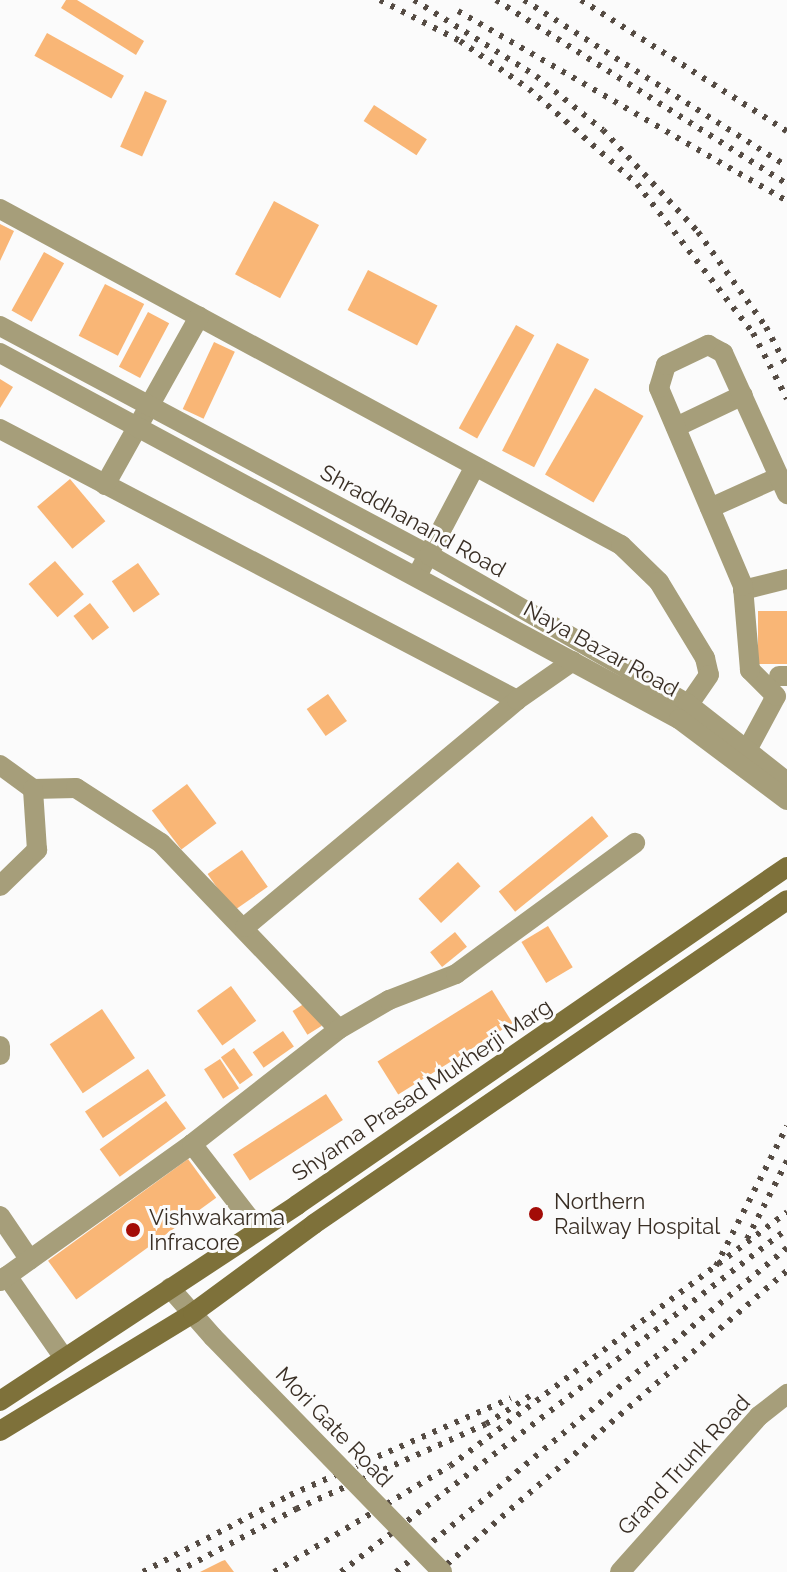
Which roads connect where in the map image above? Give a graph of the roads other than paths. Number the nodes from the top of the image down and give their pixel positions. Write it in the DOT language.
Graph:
graph roads {
  1 [pos="0,209"];
  2 [pos="199,317"];
  3 [pos="0,326"];
  4 [pos="0,353"];
  5 [pos="743,395"];
  6 [pos="146,404"];
  7 [pos="134,424"];
  8 [pos="676,427"];
  9 [pos="0,429"];
  10 [pos="475,466"];
  11 [pos="105,485"];
  12 [pos="783,485"];
  13 [pos="710,508"];
  14 [pos="429,555"];
  15 [pos="417,576"];
  16 [pos="787,579"];
  17 [pos="743,590"];
  18 [pos="573,661"];
  19 [pos="517,700"];
  20 [pos="683,712"];
  21 [pos="747,750"];
  22 [pos="0,765"];
  23 [pos="787,782"];
  24 [pos="33,789"];
  25 [pos="787,800"];
  26 [pos="635,843"];
  27 [pos="787,867"];
  28 [pos="0,886"];
  29 [pos="787,900"];
  30 [pos="245,927"];
  31 [pos="339,1029"];
  32 [pos="0,1046"];
  33 [pos="0,1055"];
  34 [pos="192,1144"];
  35 [pos="297,1205"];
  36 [pos="0,1216"];
  37 [pos="314,1224"];
  38 [pos="257,1228"];
  39 [pos="30,1260"];
  40 [pos="4,1278"];
  41 [pos="170,1288"];
  42 [pos="193,1313"];
  43 [pos="64,1358"];
  44 [pos="787,1394"];
  45 [pos="0,1401"];
  46 [pos="0,1431"];
  47 [pos="442,1572"];
  48 [pos="620,1572"];
  1 -- 2 [label="street"];
  2 -- 6 [label="street"];
  2 -- 10 [label="street"];
  3 -- 6 [label="street, Shraddhanand Road"];
  4 -- 7 [label="street, Naya Bazar Road"];
  5 -- 8 [label="street"];
  5 -- 8 [label="street"];
  5 -- 12 [label="street"];
  6 -- 7 [label="street"];
  6 -- 14 [label="street, Shraddhanand Road"];
  7 -- 11 [label="street"];
  7 -- 15 [label="street, Naya Bazar Road"];
  8 -- 13 [label="street"];
  9 -- 11 [label="street"];
  10 -- 14 [label="street"];
  10 -- 20 [label="street"];
  11 -- 19 [label="street"];
  12 -- 13 [label="street"];
  13 -- 17 [label="street"];
  14 -- 15 [label="street"];
  14 -- 20 [label="street, Shraddhanand Road"];
  15 -- 18 [label="street, Naya Bazar Road"];
  16 -- 17 [label="street"];
  17 -- 21 [label="street"];
  18 -- 19 [label="street"];
  18 -- 20 [label="street, Naya Bazar Road"];
  19 -- 30 [label="street"];
  20 -- 21 [label="street, Shraddhanand Road"];
  20 -- 25 [label="street, Naya Bazar Road"];
  21 -- 23 [label="street, Shraddhanand Road"];
  22 -- 24 [label="street"];
  24 -- 28 [label="street"];
  24 -- 30 [label="street"];
  26 -- 31 [label="street"];
  27 -- 35 [label="main road, Shyama Prasad Mukherji Marg"];
  29 -- 37 [label="main road"];
  30 -- 31 [label="street"];
  31 -- 34 [label="street"];
  32 -- 33 [label="street"];
  34 -- 38 [label="street"];
  34 -- 39 [label="street"];
  35 -- 37 [label="main road"];
  35 -- 38 [label="main road, Shyama Prasad Mukherji Marg"];
  36 -- 39 [label="street"];
  37 -- 42 [label="main road"];
  38 -- 41 [label="main road, Shyama Prasad Mukherji Marg"];
  39 -- 40 [label="street"];
  40 -- 43 [label="street"];
  41 -- 42 [label="street, Mori Gate Road"];
  41 -- 43 [label="main road, Shyama Prasad Mukherji Marg"];
  42 -- 46 [label="main road"];
  42 -- 47 [label="street, Mori Gate Road, bridge"];
  43 -- 45 [label="main road, Shyama Prasad Mukherji Marg"];
  44 -- 48 [label="street, Grand Trunk Road"];
}
